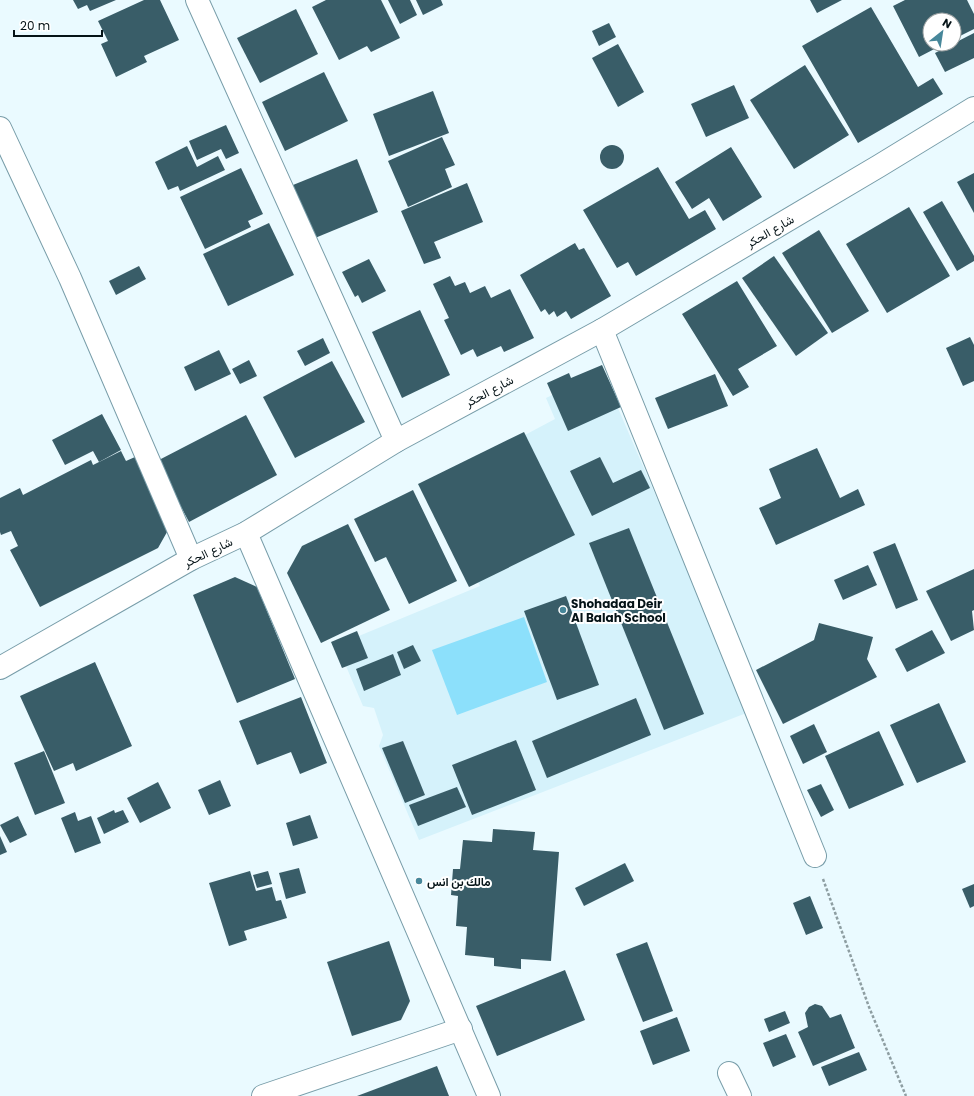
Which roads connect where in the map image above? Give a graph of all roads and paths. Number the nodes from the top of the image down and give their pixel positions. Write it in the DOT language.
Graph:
graph roads {
  1 [pos="197,0"];
  2 [pos="974,108"];
  3 [pos="0,128"];
  4 [pos="602,330"];
  5 [pos="396,441"];
  6 [pos="246,533"];
  7 [pos="191,559"];
  8 [pos="0,668"];
  9 [pos="815,856"];
  10 [pos="461,1029"];
  11 [pos="729,1073"];
  12 [pos="263,1096"];
  13 [pos="488,1096"];
  14 [pos="740,1096"];
  15 [pos="906,1096"];
  1 -- 5 [label="street"];
  2 -- 4 [label="street, شارع الحكر"];
  3 -- 7 [label="street"];
  4 -- 5 [label="street, شارع الحكر"];
  4 -- 9 [label="street"];
  5 -- 6 [label="street, شارع الحكر"];
  6 -- 7 [label="street, شارع الحكر"];
  6 -- 10 [label="street"];
  7 -- 8 [label="street, شارع الحكر"];
  9 -- 15 [label="path"];
  10 -- 12 [label="street"];
  10 -- 13 [label="street"];
  11 -- 14 [label="street"];
}
